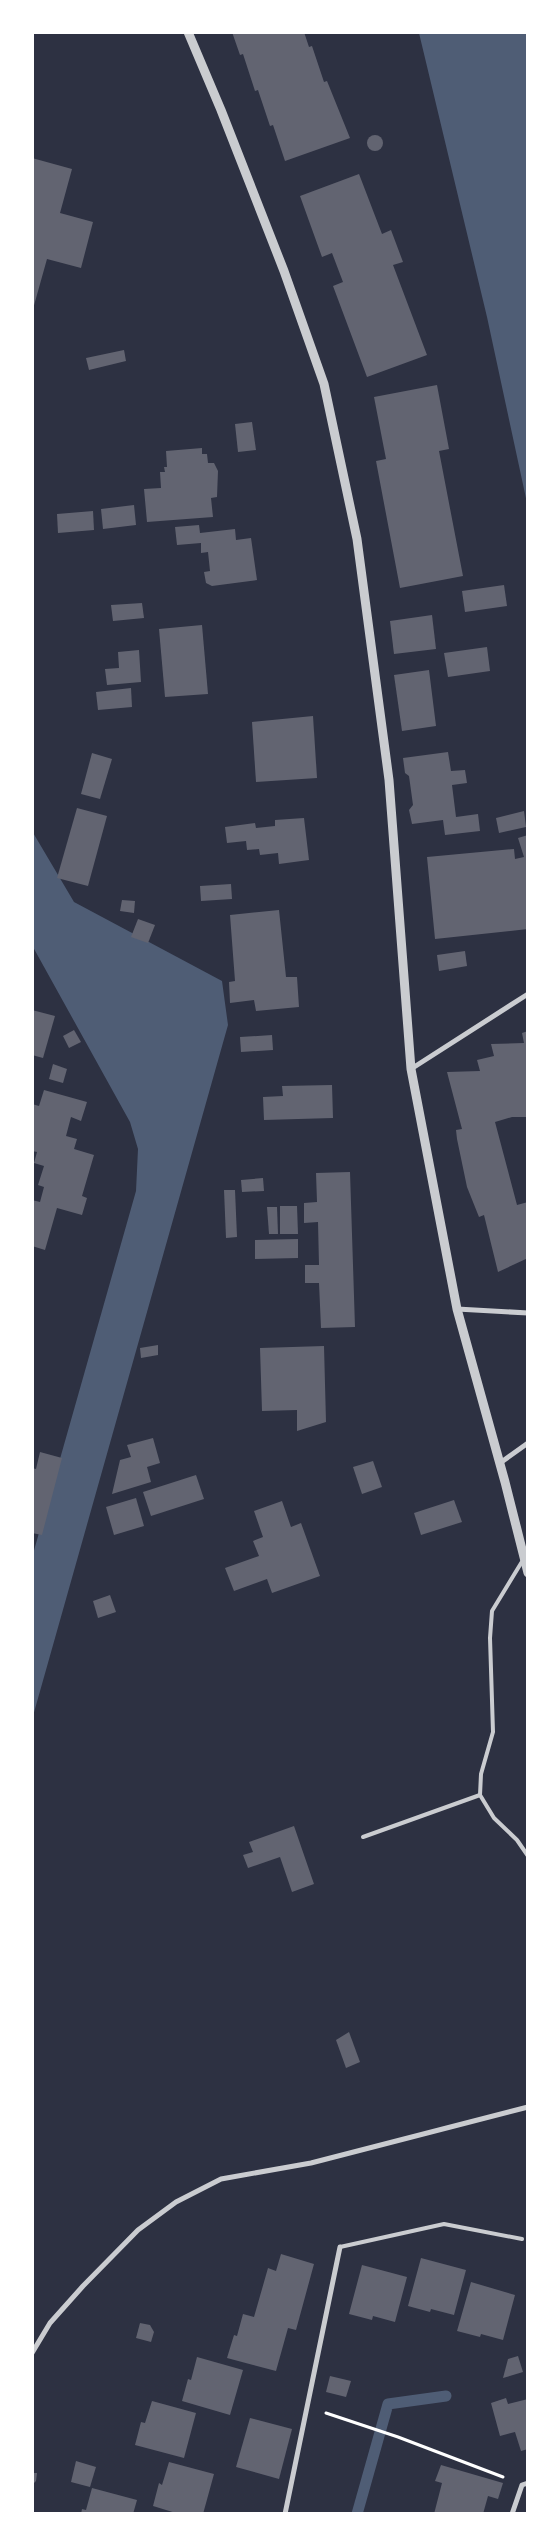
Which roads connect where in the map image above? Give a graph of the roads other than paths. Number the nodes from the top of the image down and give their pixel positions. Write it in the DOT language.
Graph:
graph roads {
  1 [pos="188,32"];
  2 [pos="528,994"];
  3 [pos="412,1069"];
  4 [pos="456,1309"];
  5 [pos="528,1313"];
  6 [pos="528,1443"];
  7 [pos="500,1463"];
  8 [pos="524,1558"];
  9 [pos="528,1573"];
  10 [pos="480,1795"];
  11 [pos="363,1837"];
  12 [pos="528,1856"];
  13 [pos="528,2107"];
  14 [pos="522,2239"];
  15 [pos="340,2247"];
  16 [pos="32,2353"];
  17 [pos="525,2484"];
  18 [pos="285,2514"];
  19 [pos="512,2514"];
  1 -- 3 [label="street"];
  2 -- 3 [label="street"];
  3 -- 4 [label="street"];
  4 -- 5 [label="street"];
  4 -- 7 [label="street"];
  6 -- 7 [label="street"];
  7 -- 8 [label="street"];
  8 -- 9 [label="street"];
  8 -- 10 [label="lane"];
  10 -- 11 [label="lane"];
  10 -- 12 [label="lane"];
  13 -- 16 [label="street"];
  14 -- 15 [label="lane"];
  15 -- 18 [label="street"];
  17 -- 19 [label="street"];
}
